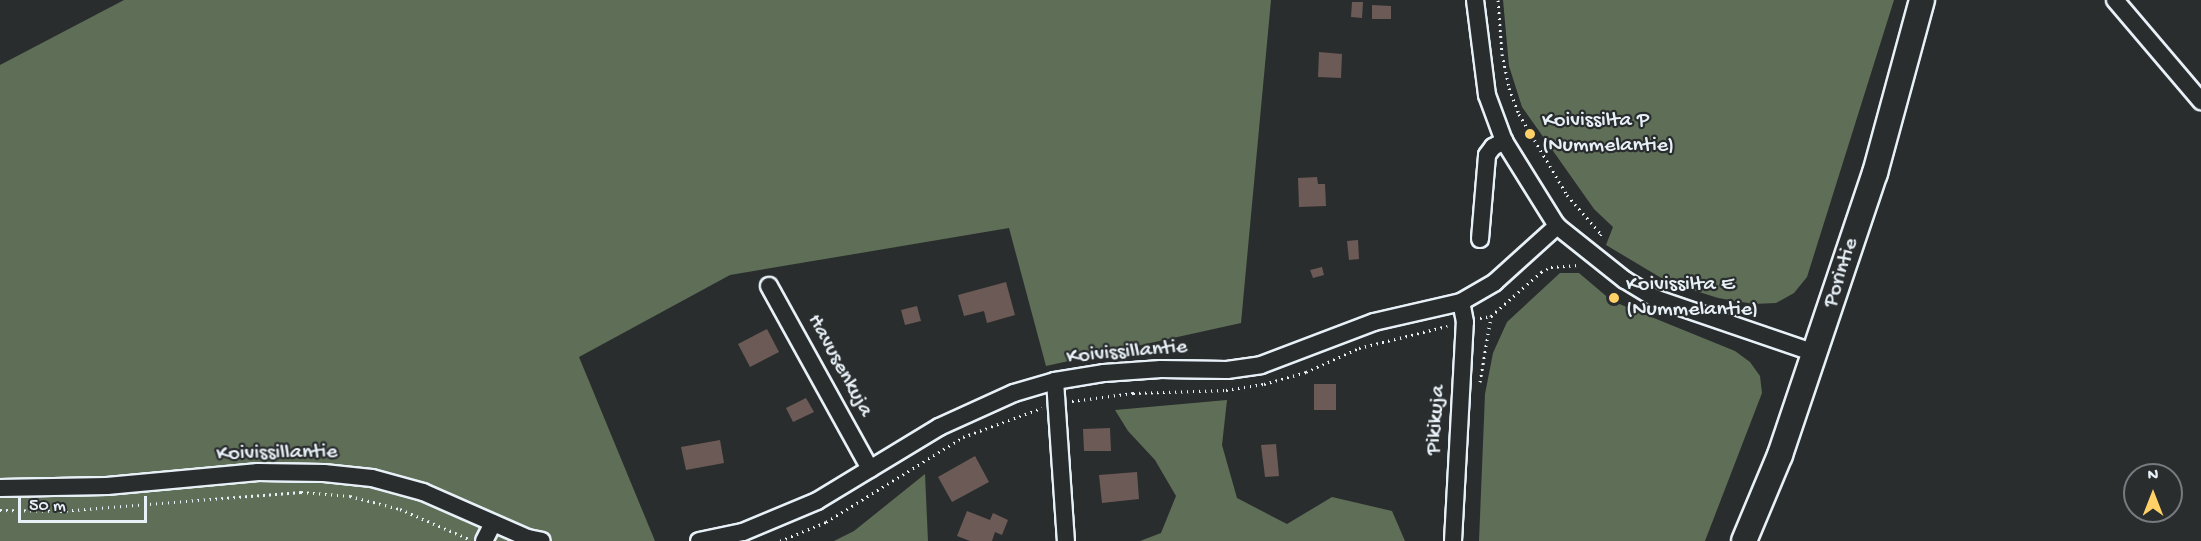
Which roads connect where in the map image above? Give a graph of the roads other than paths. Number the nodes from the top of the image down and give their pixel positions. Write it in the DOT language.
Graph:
graph roads {
  1 [pos="1475,0"];
  2 [pos="1922,0"];
  3 [pos="2115,0"];
  4 [pos="2201,101"];
  5 [pos="1504,141"];
  6 [pos="1557,226"];
  7 [pos="1479,239"];
  8 [pos="769,286"];
  9 [pos="1461,302"];
  10 [pos="1815,353"];
  11 [pos="1055,381"];
  12 [pos="870,469"];
  13 [pos="0,488"];
  14 [pos="493,523"];
  15 [pos="484,541"];
  16 [pos="542,541"];
  17 [pos="699,541"];
  18 [pos="1066,541"];
  19 [pos="1453,541"];
  20 [pos="1744,541"];
  1 -- 5 [label="street"];
  2 -- 10 [label="highway, Porintie"];
  3 -- 4 [label="street"];
  5 -- 6 [label="street"];
  5 -- 7 [label="street"];
  6 -- 9 [label="street, Koivissillantie"];
  6 -- 10 [label="street"];
  8 -- 12 [label="street, Havusenkuja"];
  9 -- 11 [label="street, Koivissillantie"];
  9 -- 19 [label="street, Pikikuja"];
  10 -- 20 [label="highway, Porintie"];
  11 -- 12 [label="street, Koivissillantie"];
  11 -- 18 [label="street"];
  12 -- 17 [label="street, Koivissillantie"];
  13 -- 14 [label="street, Koivissillantie"];
  14 -- 15 [label="street"];
  14 -- 16 [label="street, Koivissillantie"];
}
